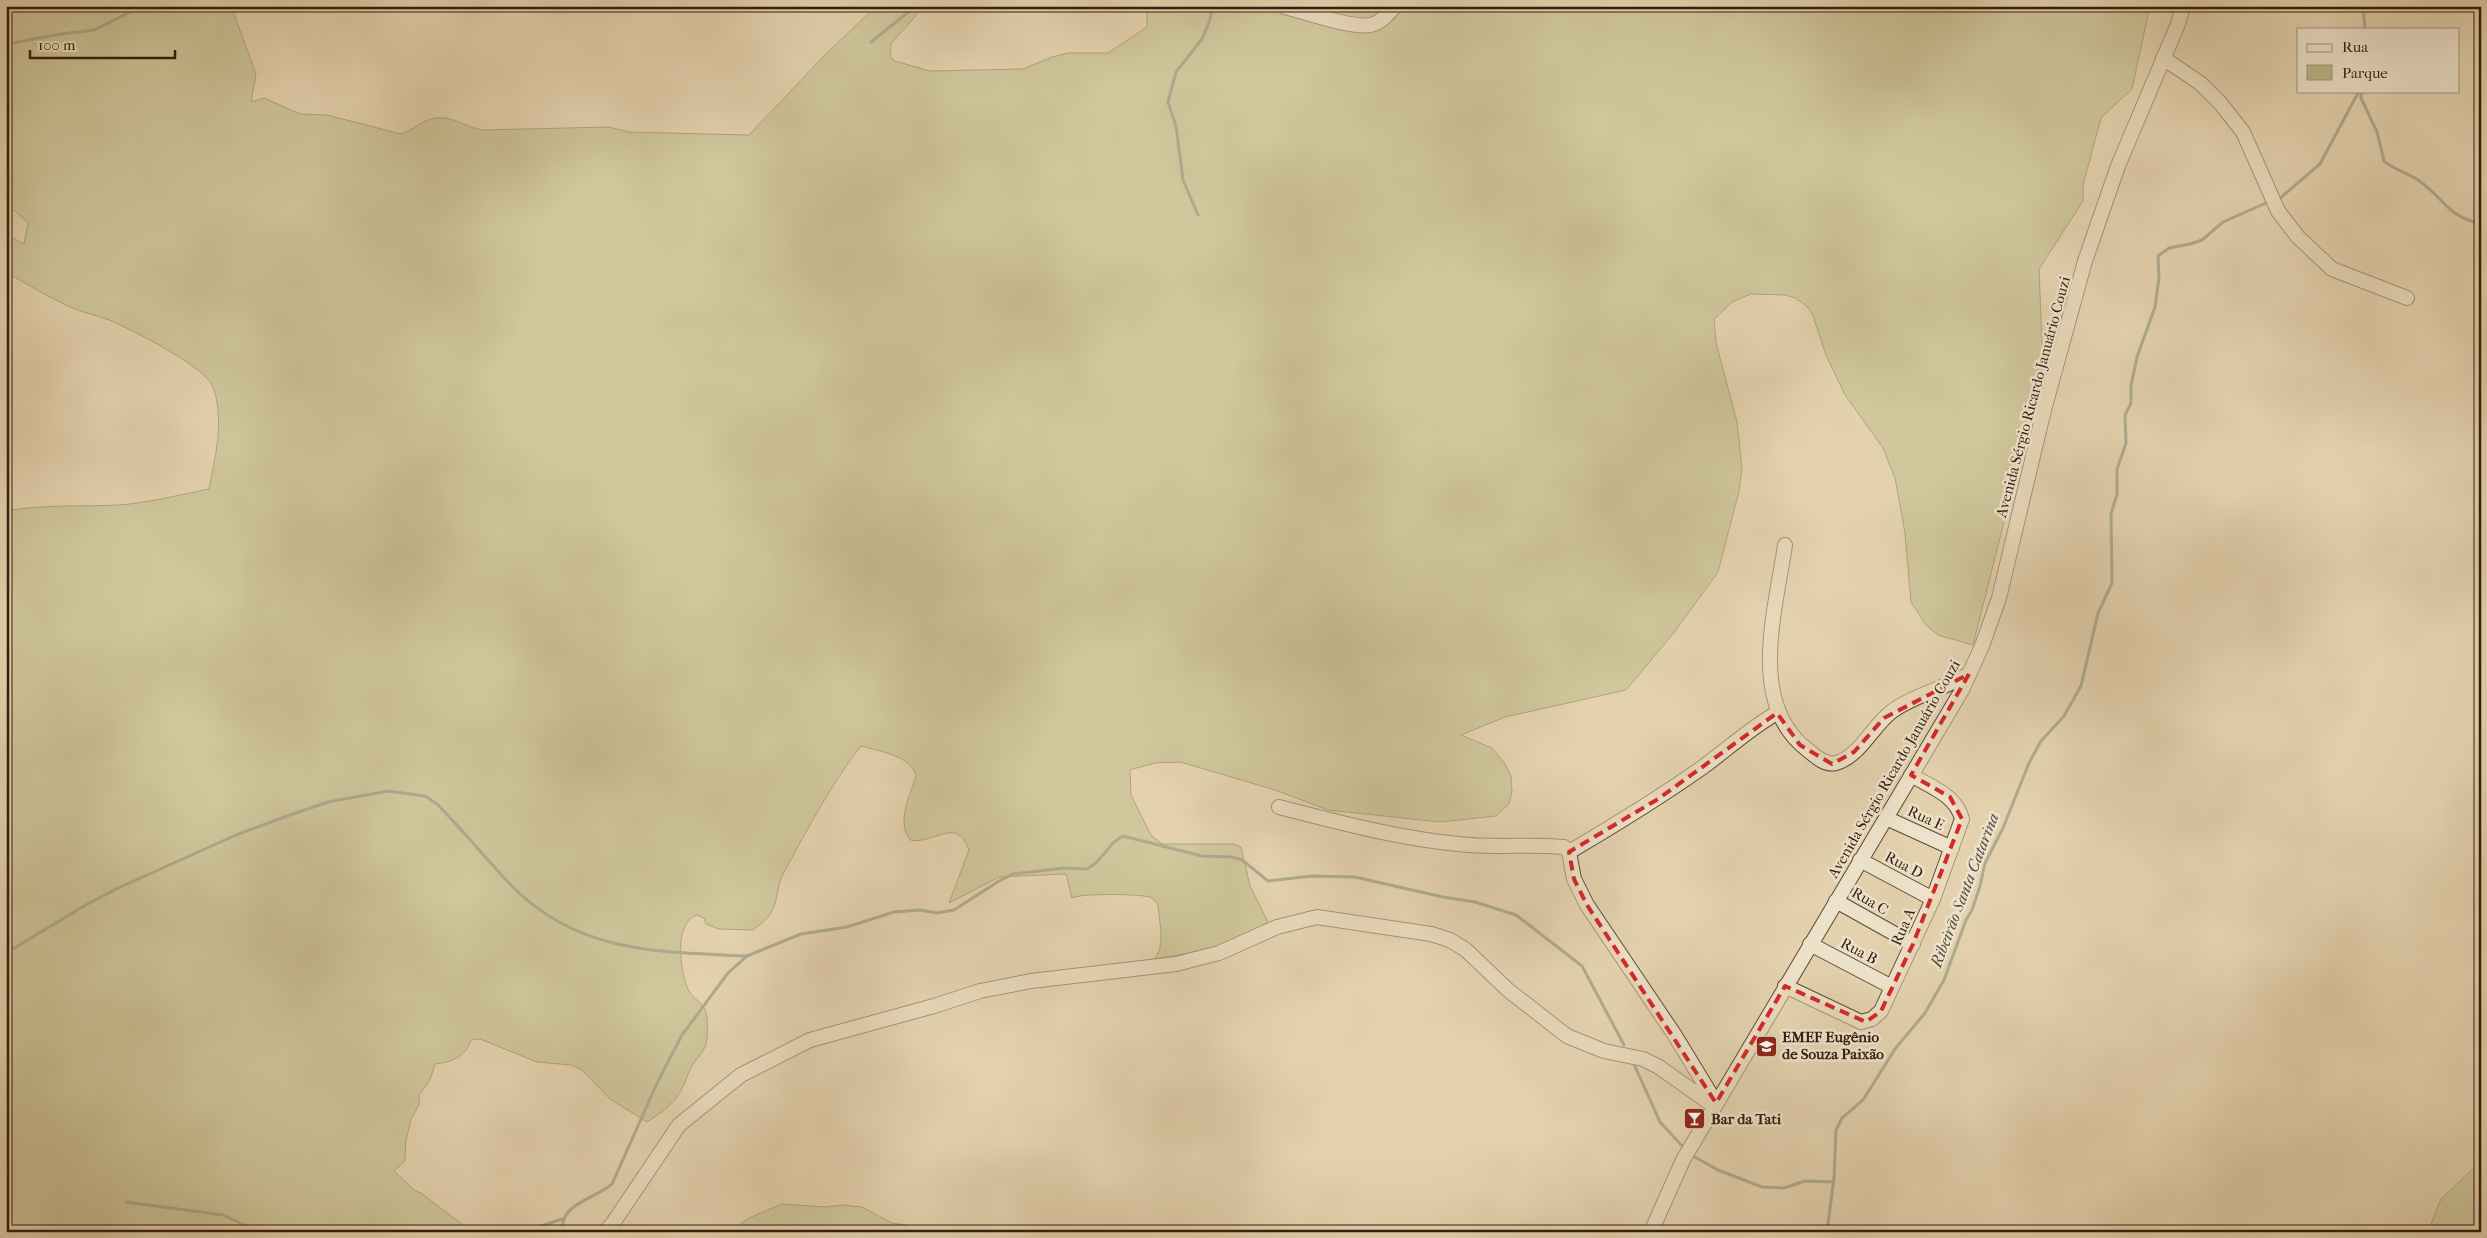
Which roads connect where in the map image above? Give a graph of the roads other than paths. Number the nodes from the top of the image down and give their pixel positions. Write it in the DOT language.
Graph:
graph roads {
  1 [pos="1282,6"];
  2 [pos="1395,6"];
  3 [pos="2183,6"];
  4 [pos="2164,58"];
  5 [pos="2408,298"];
  6 [pos="1785,544"];
  7 [pos="1969,674"];
  8 [pos="1777,713"];
  9 [pos="1911,775"];
  10 [pos="1279,807"];
  11 [pos="1886,818"];
  12 [pos="1952,848"];
  13 [pos="1569,852"];
  14 [pos="1860,860"];
  15 [pos="1933,898"];
  16 [pos="1836,901"];
  17 [pos="1810,944"];
  18 [pos="1913,944"];
  19 [pos="1785,986"];
  20 [pos="1892,987"];
  21 [pos="1715,1104"];
  22 [pos="605,1232"];
  23 [pos="1651,1232"];
  1 -- 2 [label="street"];
  3 -- 4 [label="street, Avenida Sérgio Ricardo Januário Couzi"];
  4 -- 5 [label="street"];
  4 -- 7 [label="street, Avenida Sérgio Ricardo Januário Couzi"];
  6 -- 8 [label="street"];
  7 -- 8 [label="street"];
  7 -- 9 [label="street, Avenida Sérgio Ricardo Januário Couzi"];
  8 -- 13 [label="street"];
  9 -- 11 [label="street, Avenida Sérgio Ricardo Januário Couzi"];
  9 -- 12 [label="street, Rua A"];
  10 -- 13 [label="street"];
  11 -- 12 [label="street, Rua E"];
  11 -- 14 [label="street, Avenida Sérgio Ricardo Januário Couzi"];
  12 -- 15 [label="street, Rua A"];
  13 -- 21 [label="street"];
  14 -- 15 [label="street, Rua D"];
  14 -- 16 [label="street, Avenida Sérgio Ricardo Januário Couzi"];
  15 -- 18 [label="street, Rua A"];
  16 -- 17 [label="street, Avenida Sérgio Ricardo Januário Couzi"];
  16 -- 18 [label="street, Rua C"];
  17 -- 19 [label="street, Avenida Sérgio Ricardo Januário Couzi"];
  17 -- 20 [label="street, Rua B"];
  18 -- 20 [label="street, Rua A"];
  19 -- 20 [label="street, Rua A"];
  19 -- 21 [label="street, Avenida Sérgio Ricardo Januário Couzi"];
  21 -- 22 [label="street"];
  21 -- 23 [label="street, Avenida Sérgio Ricardo Januário Couzi"];
}
